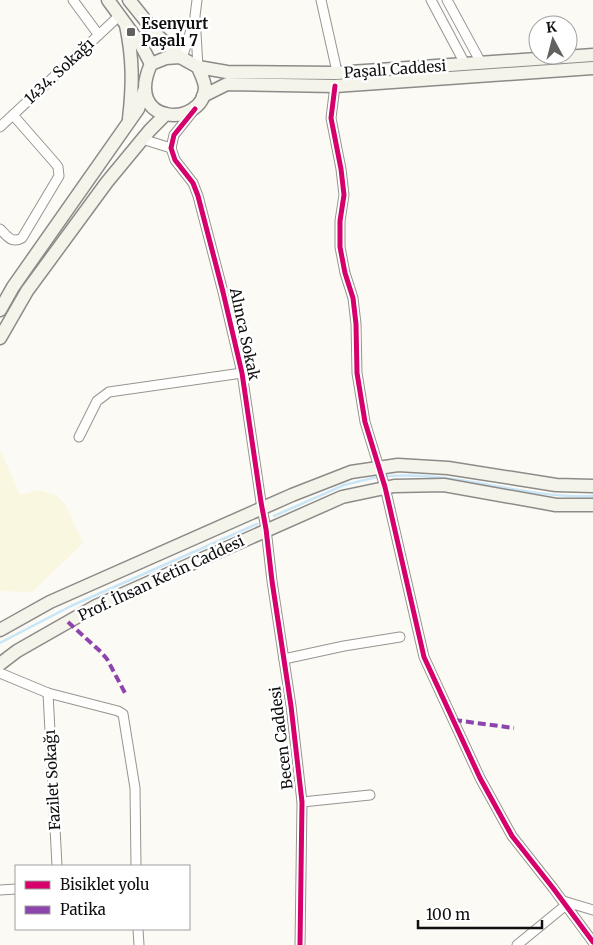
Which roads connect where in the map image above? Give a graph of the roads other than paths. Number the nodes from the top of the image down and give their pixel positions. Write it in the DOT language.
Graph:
graph roads {
  1 [pos="73,0"];
  2 [pos="108,0"];
  3 [pos="129,0"];
  4 [pos="197,0"];
  5 [pos="321,0"];
  6 [pos="431,0"];
  7 [pos="447,0"];
  8 [pos="195,16"];
  9 [pos="123,20"];
  10 [pos="98,34"];
  11 [pos="593,55"];
  12 [pos="181,58"];
  13 [pos="479,63"];
  14 [pos="151,64"];
  15 [pos="463,65"];
  16 [pos="198,67"];
  17 [pos="593,68"];
  18 [pos="336,70"];
  19 [pos="335,86"];
  20 [pos="144,91"];
  21 [pos="203,96"];
  22 [pos="195,108"];
  23 [pos="166,114"];
  24 [pos="12,115"];
  25 [pos="129,123"];
  26 [pos="0,127"];
  27 [pos="142,139"];
  28 [pos="171,148"];
  29 [pos="0,229"];
  30 [pos="0,310"];
  31 [pos="0,338"];
  32 [pos="242,373"];
  33 [pos="78,437"];
  34 [pos="380,468"];
  35 [pos="593,486"];
  36 [pos="386,488"];
  37 [pos="593,505"];
  38 [pos="262,508"];
  39 [pos="266,529"];
  40 [pos="0,630"];
  41 [pos="400,636"];
  42 [pos="284,659"];
  43 [pos="0,664"];
  44 [pos="0,673"];
  45 [pos="48,693"];
  46 [pos="370,795"];
  47 [pos="302,802"];
  48 [pos="56,865"];
  49 [pos="136,865"];
  50 [pos="15,889"];
  51 [pos="0,890"];
  52 [pos="564,903"];
  53 [pos="593,910"];
  54 [pos="138,930"];
  55 [pos="593,942"];
  56 [pos="138,945"];
  57 [pos="300,945"];
  58 [pos="517,945"];
  1 -- 10 [label="street"];
  2 -- 9 [label="street"];
  3 -- 12 [label="street"];
  4 -- 8 [label="street"];
  5 -- 18 [label="street"];
  6 -- 15 [label="street"];
  7 -- 13 [label="street"];
  8 -- 12 [label="street"];
  8 -- 16 [label="street"];
  9 -- 10 [label="street, 1434. Sokağı"];
  9 -- 14 [label="street"];
  9 -- 25 [label="street"];
  10 -- 24 [label="street, 1434. Sokağı"];
  11 -- 13 [label="street, Paşalı Caddesi"];
  12 -- 14 [label="street"];
  12 -- 16 [label="street"];
  13 -- 15 [label="street, Paşalı Caddesi"];
  14 -- 20 [label="street"];
  15 -- 18 [label="street, Paşalı Caddesi"];
  16 -- 18 [label="street, Paşalı Caddesi"];
  16 -- 21 [label="street"];
  17 -- 19 [label="street, Paşalı Caddesi"];
  19 -- 21 [label="street, Paşalı Caddesi"];
  19 -- 34 [label="street"];
  20 -- 23 [label="street"];
  20 -- 25 [label="street"];
  21 -- 22 [label="street"];
  22 -- 23 [label="street"];
  22 -- 28 [label="street"];
  23 -- 27 [label="street"];
  24 -- 26 [label="street, 1434. Sokağı"];
  24 -- 29 [label="street"];
  25 -- 30 [label="street"];
  27 -- 28 [label="street"];
  27 -- 31 [label="street"];
  28 -- 32 [label="street, Alınca Sokak"];
  32 -- 33 [label="street"];
  32 -- 38 [label="street, Alınca Sokak"];
  34 -- 35 [label="street, Prof. İhsan Ketin Caddesi"];
  34 -- 36 [label="street"];
  34 -- 38 [label="street, Prof. İhsan Ketin Caddesi"];
  36 -- 37 [label="street, Prof. İhsan Ketin Caddesi"];
  36 -- 39 [label="street, Prof. İhsan Ketin Caddesi"];
  36 -- 52 [label="street"];
  38 -- 39 [label="street, Alınca Sokak"];
  38 -- 40 [label="street, Prof. İhsan Ketin Caddesi"];
  39 -- 42 [label="street, Becen Caddesi"];
  39 -- 43 [label="street, Prof. İhsan Ketin Caddesi"];
  41 -- 42 [label="street"];
  42 -- 47 [label="street, Becen Caddesi"];
  44 -- 45 [label="street"];
  45 -- 48 [label="street, Fazilet Sokağı"];
  45 -- 49 [label="street"];
  46 -- 47 [label="street"];
  47 -- 57 [label="street, Becen Caddesi"];
  50 -- 51 [label="street"];
  52 -- 53 [label="street"];
  52 -- 55 [label="street"];
  52 -- 58 [label="street"];
  54 -- 56 [label="street"];
}
